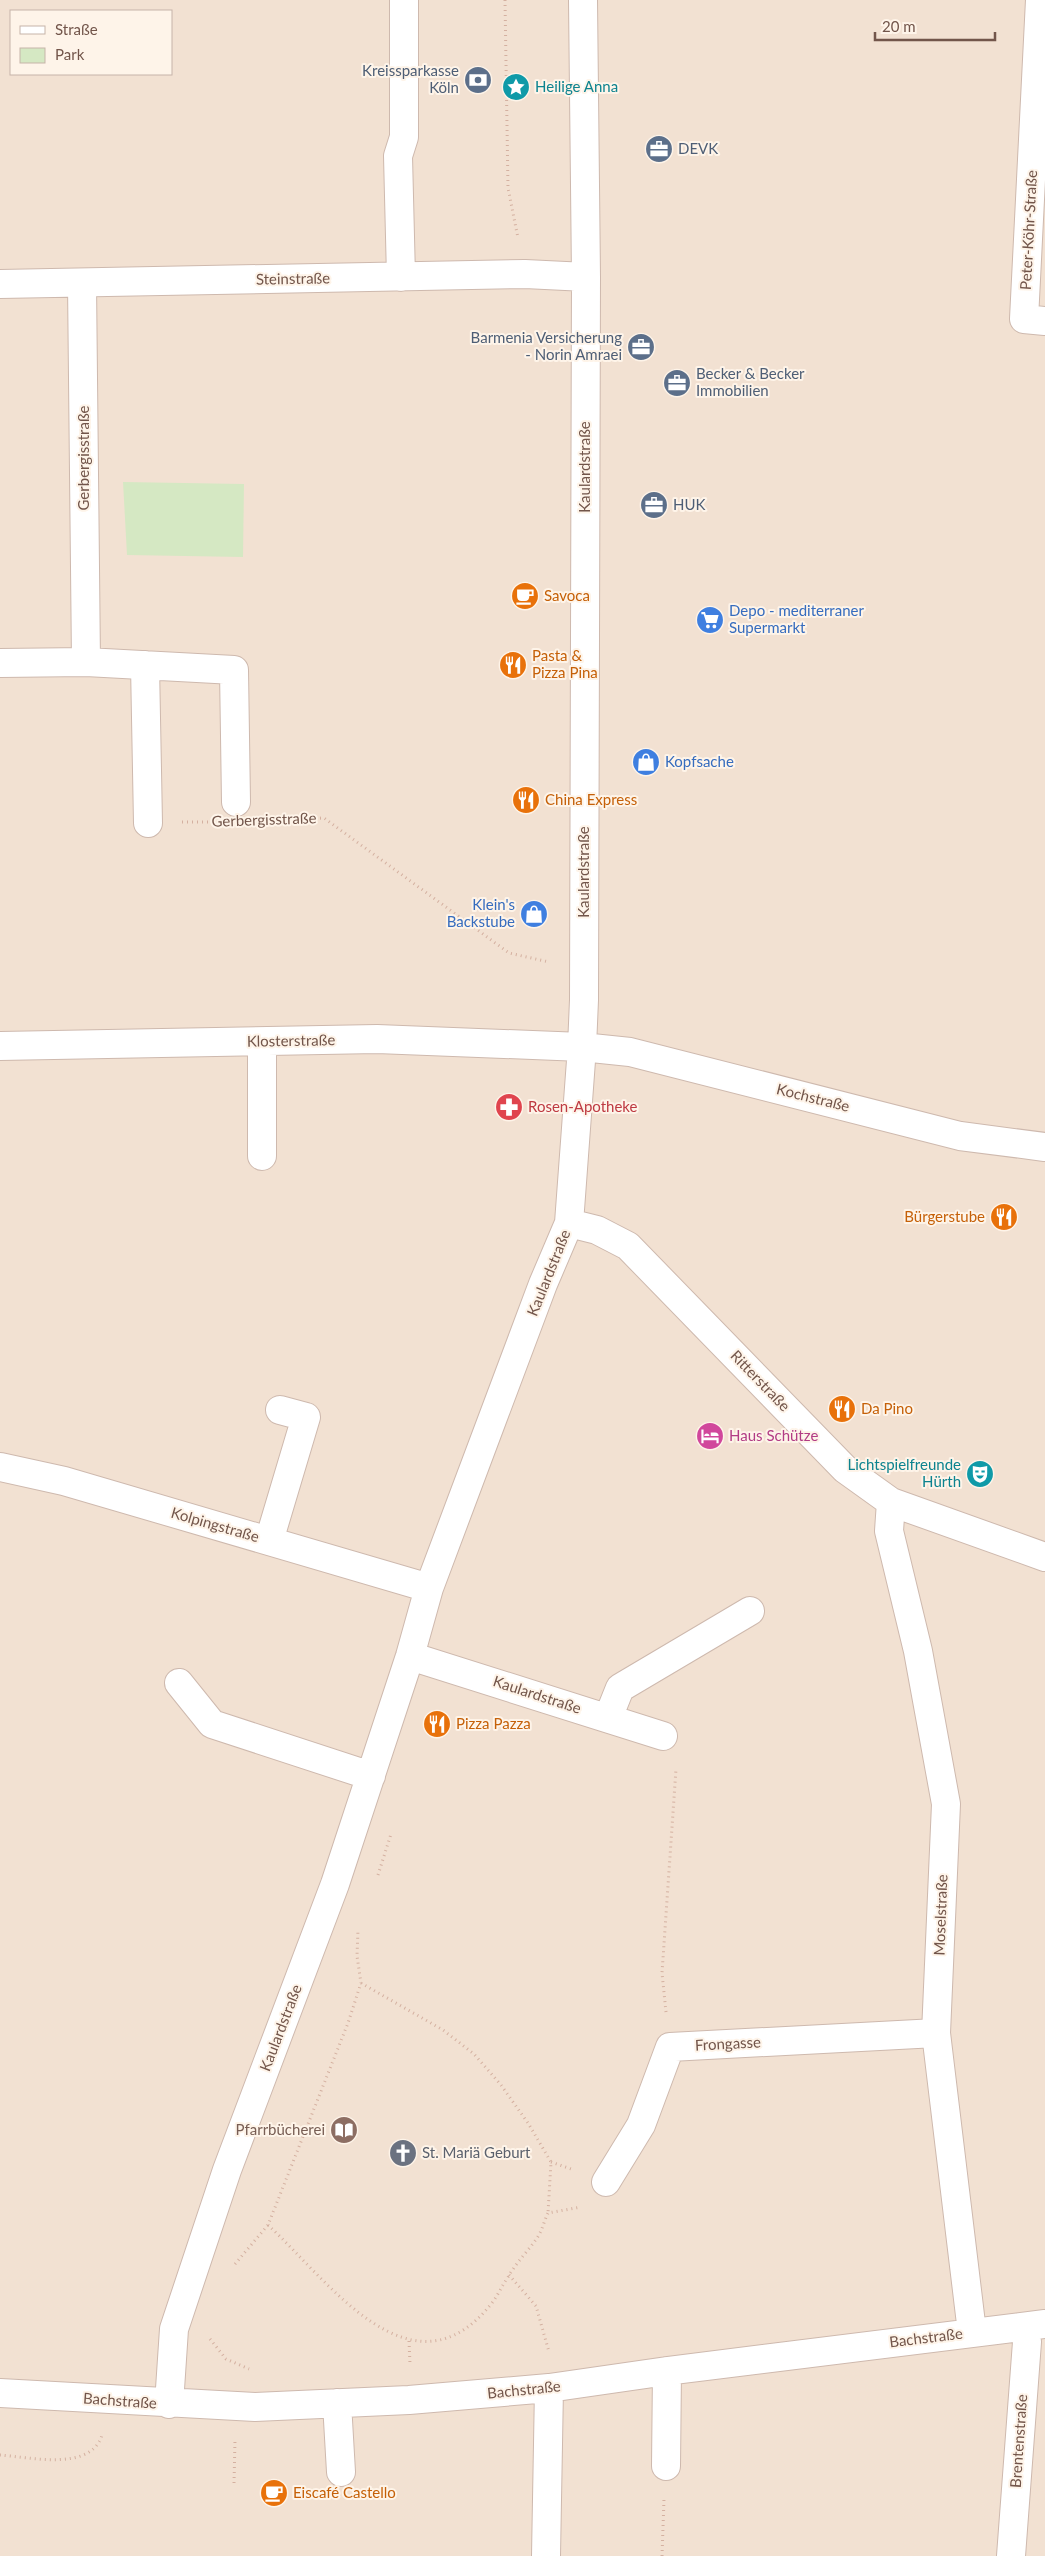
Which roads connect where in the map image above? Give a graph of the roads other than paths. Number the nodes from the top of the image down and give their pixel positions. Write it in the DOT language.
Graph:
graph roads {
  1 [pos="404,0"];
  2 [pos="583,0"];
  3 [pos="1040,0"];
  4 [pos="401,277"];
  5 [pos="586,277"];
  6 [pos="82,283"];
  7 [pos="0,284"];
  8 [pos="1045,321"];
  9 [pos="86,662"];
  10 [pos="0,663"];
  11 [pos="157,665"];
  12 [pos="246,811"];
  13 [pos="148,823"];
  14 [pos="262,1042"];
  15 [pos="0,1046"];
  16 [pos="582,1047"];
  17 [pos="1045,1147"];
  18 [pos="262,1156"];
  19 [pos="569,1223"];
  20 [pos="280,1410"];
  21 [pos="0,1467"];
  22 [pos="891,1502"];
  23 [pos="269,1541"];
  24 [pos="1045,1557"];
  25 [pos="429,1588"];
  26 [pos="750,1611"];
  27 [pos="410,1656"];
  28 [pos="179,1683"];
  29 [pos="608,1718"];
  30 [pos="664,1736"];
  31 [pos="371,1776"];
  32 [pos="936,2033"];
  33 [pos="606,2182"];
  34 [pos="1035,2325"];
  35 [pos="972,2332"];
  36 [pos="667,2371"];
  37 [pos="549,2388"];
  38 [pos="0,2393"];
  39 [pos="336,2403"];
  40 [pos="170,2404"];
  41 [pos="666,2466"];
  42 [pos="342,2472"];
  43 [pos="546,2556"];
  44 [pos="1010,2556"];
  1 -- 4 [label="street"];
  2 -- 5 [label="street, Kaulardstraße"];
  3 -- 8 [label="street, Peter-Köhr-Straße"];
  4 -- 5 [label="street, Steinstraße"];
  4 -- 6 [label="street, Steinstraße"];
  5 -- 16 [label="street, Kaulardstraße"];
  6 -- 7 [label="street, Steinstraße"];
  6 -- 9 [label="street, Gerbergisstraße"];
  9 -- 10 [label="street"];
  9 -- 11 [label="street"];
  11 -- 12 [label="street"];
  11 -- 13 [label="street"];
  14 -- 15 [label="street, Klosterstraße"];
  14 -- 16 [label="street, Klosterstraße"];
  14 -- 18 [label="street"];
  16 -- 17 [label="street, Kochstraße"];
  16 -- 19 [label="street, Kaulardstraße"];
  19 -- 22 [label="street, Ritterstraße"];
  19 -- 25 [label="street, Kaulardstraße"];
  20 -- 23 [label="street"];
  21 -- 23 [label="street, Kolpingstraße"];
  22 -- 24 [label="street, Ritterstraße"];
  22 -- 32 [label="street, Moselstraße"];
  23 -- 25 [label="street, Kolpingstraße"];
  25 -- 27 [label="street, Kaulardstraße"];
  26 -- 29 [label="street"];
  27 -- 29 [label="street, Kaulardstraße"];
  27 -- 31 [label="street, Kaulardstraße"];
  28 -- 31 [label="street"];
  29 -- 30 [label="street, Kaulardstraße"];
  31 -- 40 [label="street, Kaulardstraße"];
  32 -- 33 [label="street, Frongasse"];
  32 -- 35 [label="street, Moselstraße"];
  34 -- 35 [label="street, Bachstraße"];
  34 -- 44 [label="street, Brentenstraße"];
  35 -- 36 [label="street, Bachstraße"];
  36 -- 37 [label="street, Bachstraße"];
  36 -- 41 [label="street"];
  37 -- 39 [label="street, Bachstraße"];
  37 -- 43 [label="street"];
  38 -- 40 [label="street, Bachstraße"];
  39 -- 40 [label="street, Bachstraße"];
  39 -- 42 [label="street"];
}
